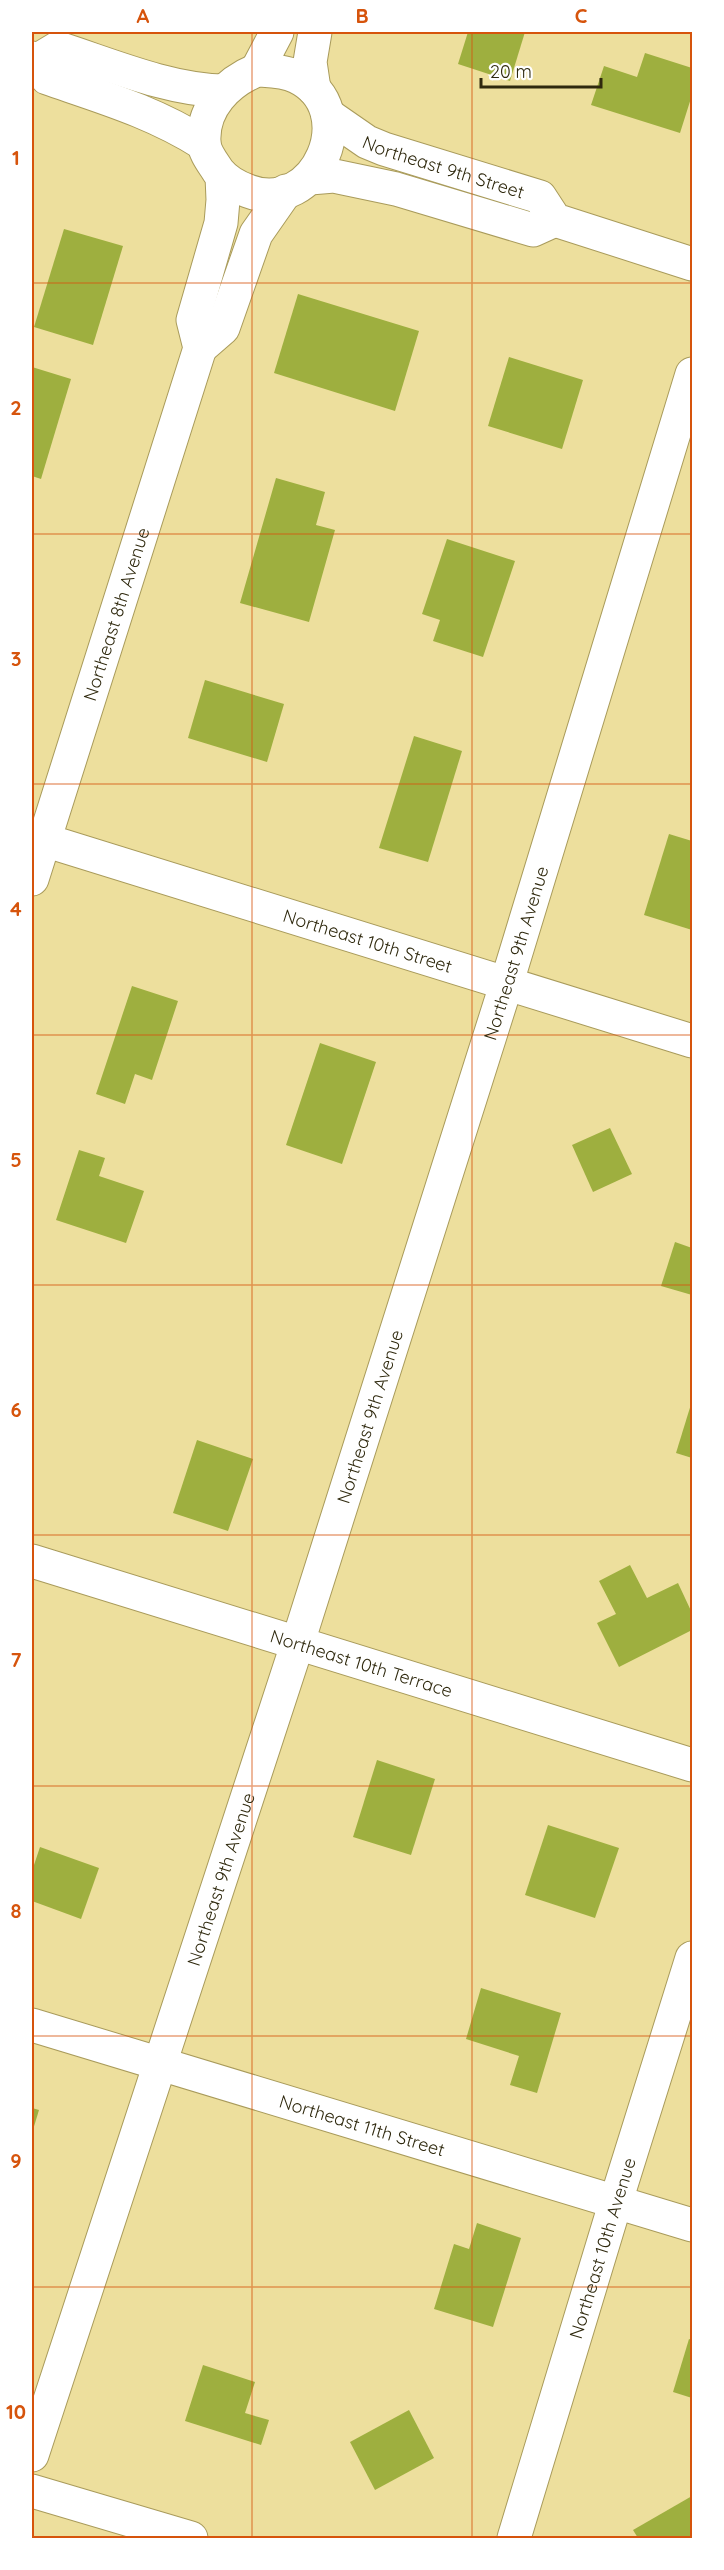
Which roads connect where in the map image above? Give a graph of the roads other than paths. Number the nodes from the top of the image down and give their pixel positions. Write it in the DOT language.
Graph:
graph roads {
  1 [pos="277,32"];
  2 [pos="315,32"];
  3 [pos="35,59"];
  4 [pos="257,70"];
  5 [pos="222,92"];
  6 [pos="321,102"];
  7 [pos="204,144"];
  8 [pos="222,176"];
  9 [pos="298,184"];
  10 [pos="555,220"];
  11 [pos="693,264"];
  12 [pos="200,348"];
  13 [pos="693,374"];
  14 [pos="44,840"];
  15 [pos="32,879"];
  16 [pos="507,982"];
  17 [pos="693,1041"];
  18 [pos="32,1561"];
  19 [pos="298,1642"];
  20 [pos="693,1765"];
  21 [pos="693,1958"];
  22 [pos="32,2025"];
  23 [pos="160,2064"];
  24 [pos="616,2201"];
  25 [pos="693,2225"];
  26 [pos="32,2455"];
  27 [pos="32,2491"];
  28 [pos="191,2538"];
  29 [pos="514,2538"];
  1 -- 4 [label="street"];
  2 -- 6 [label="street"];
  3 -- 5 [label="street"];
  3 -- 7 [label="street"];
  4 -- 5 [label="street"];
  4 -- 6 [label="street"];
  5 -- 7 [label="street"];
  6 -- 9 [label="street"];
  6 -- 10 [label="street, Northeast 9th Street"];
  7 -- 8 [label="street"];
  8 -- 9 [label="street"];
  8 -- 12 [label="street"];
  9 -- 10 [label="street, Northeast 9th Street"];
  9 -- 12 [label="street"];
  10 -- 11 [label="street"];
  12 -- 14 [label="street, Northeast 8th Avenue"];
  13 -- 16 [label="street, Northeast 9th Avenue"];
  14 -- 15 [label="street, Northeast 8th Avenue"];
  14 -- 16 [label="street, Northeast 10th Street"];
  16 -- 17 [label="street, Northeast 10th Street"];
  16 -- 19 [label="street, Northeast 9th Avenue"];
  18 -- 19 [label="street, Northeast 10th Terrace"];
  19 -- 20 [label="street, Northeast 10th Terrace"];
  19 -- 23 [label="street, Northeast 9th Avenue"];
  21 -- 24 [label="street, Northeast 10th Avenue"];
  22 -- 23 [label="street, Northeast 11th Street"];
  23 -- 24 [label="street, Northeast 11th Street"];
  23 -- 26 [label="street, Northeast 9th Avenue"];
  24 -- 25 [label="street, Northeast 11th Street"];
  24 -- 29 [label="street, Northeast 10th Avenue"];
  27 -- 28 [label="street"];
}
